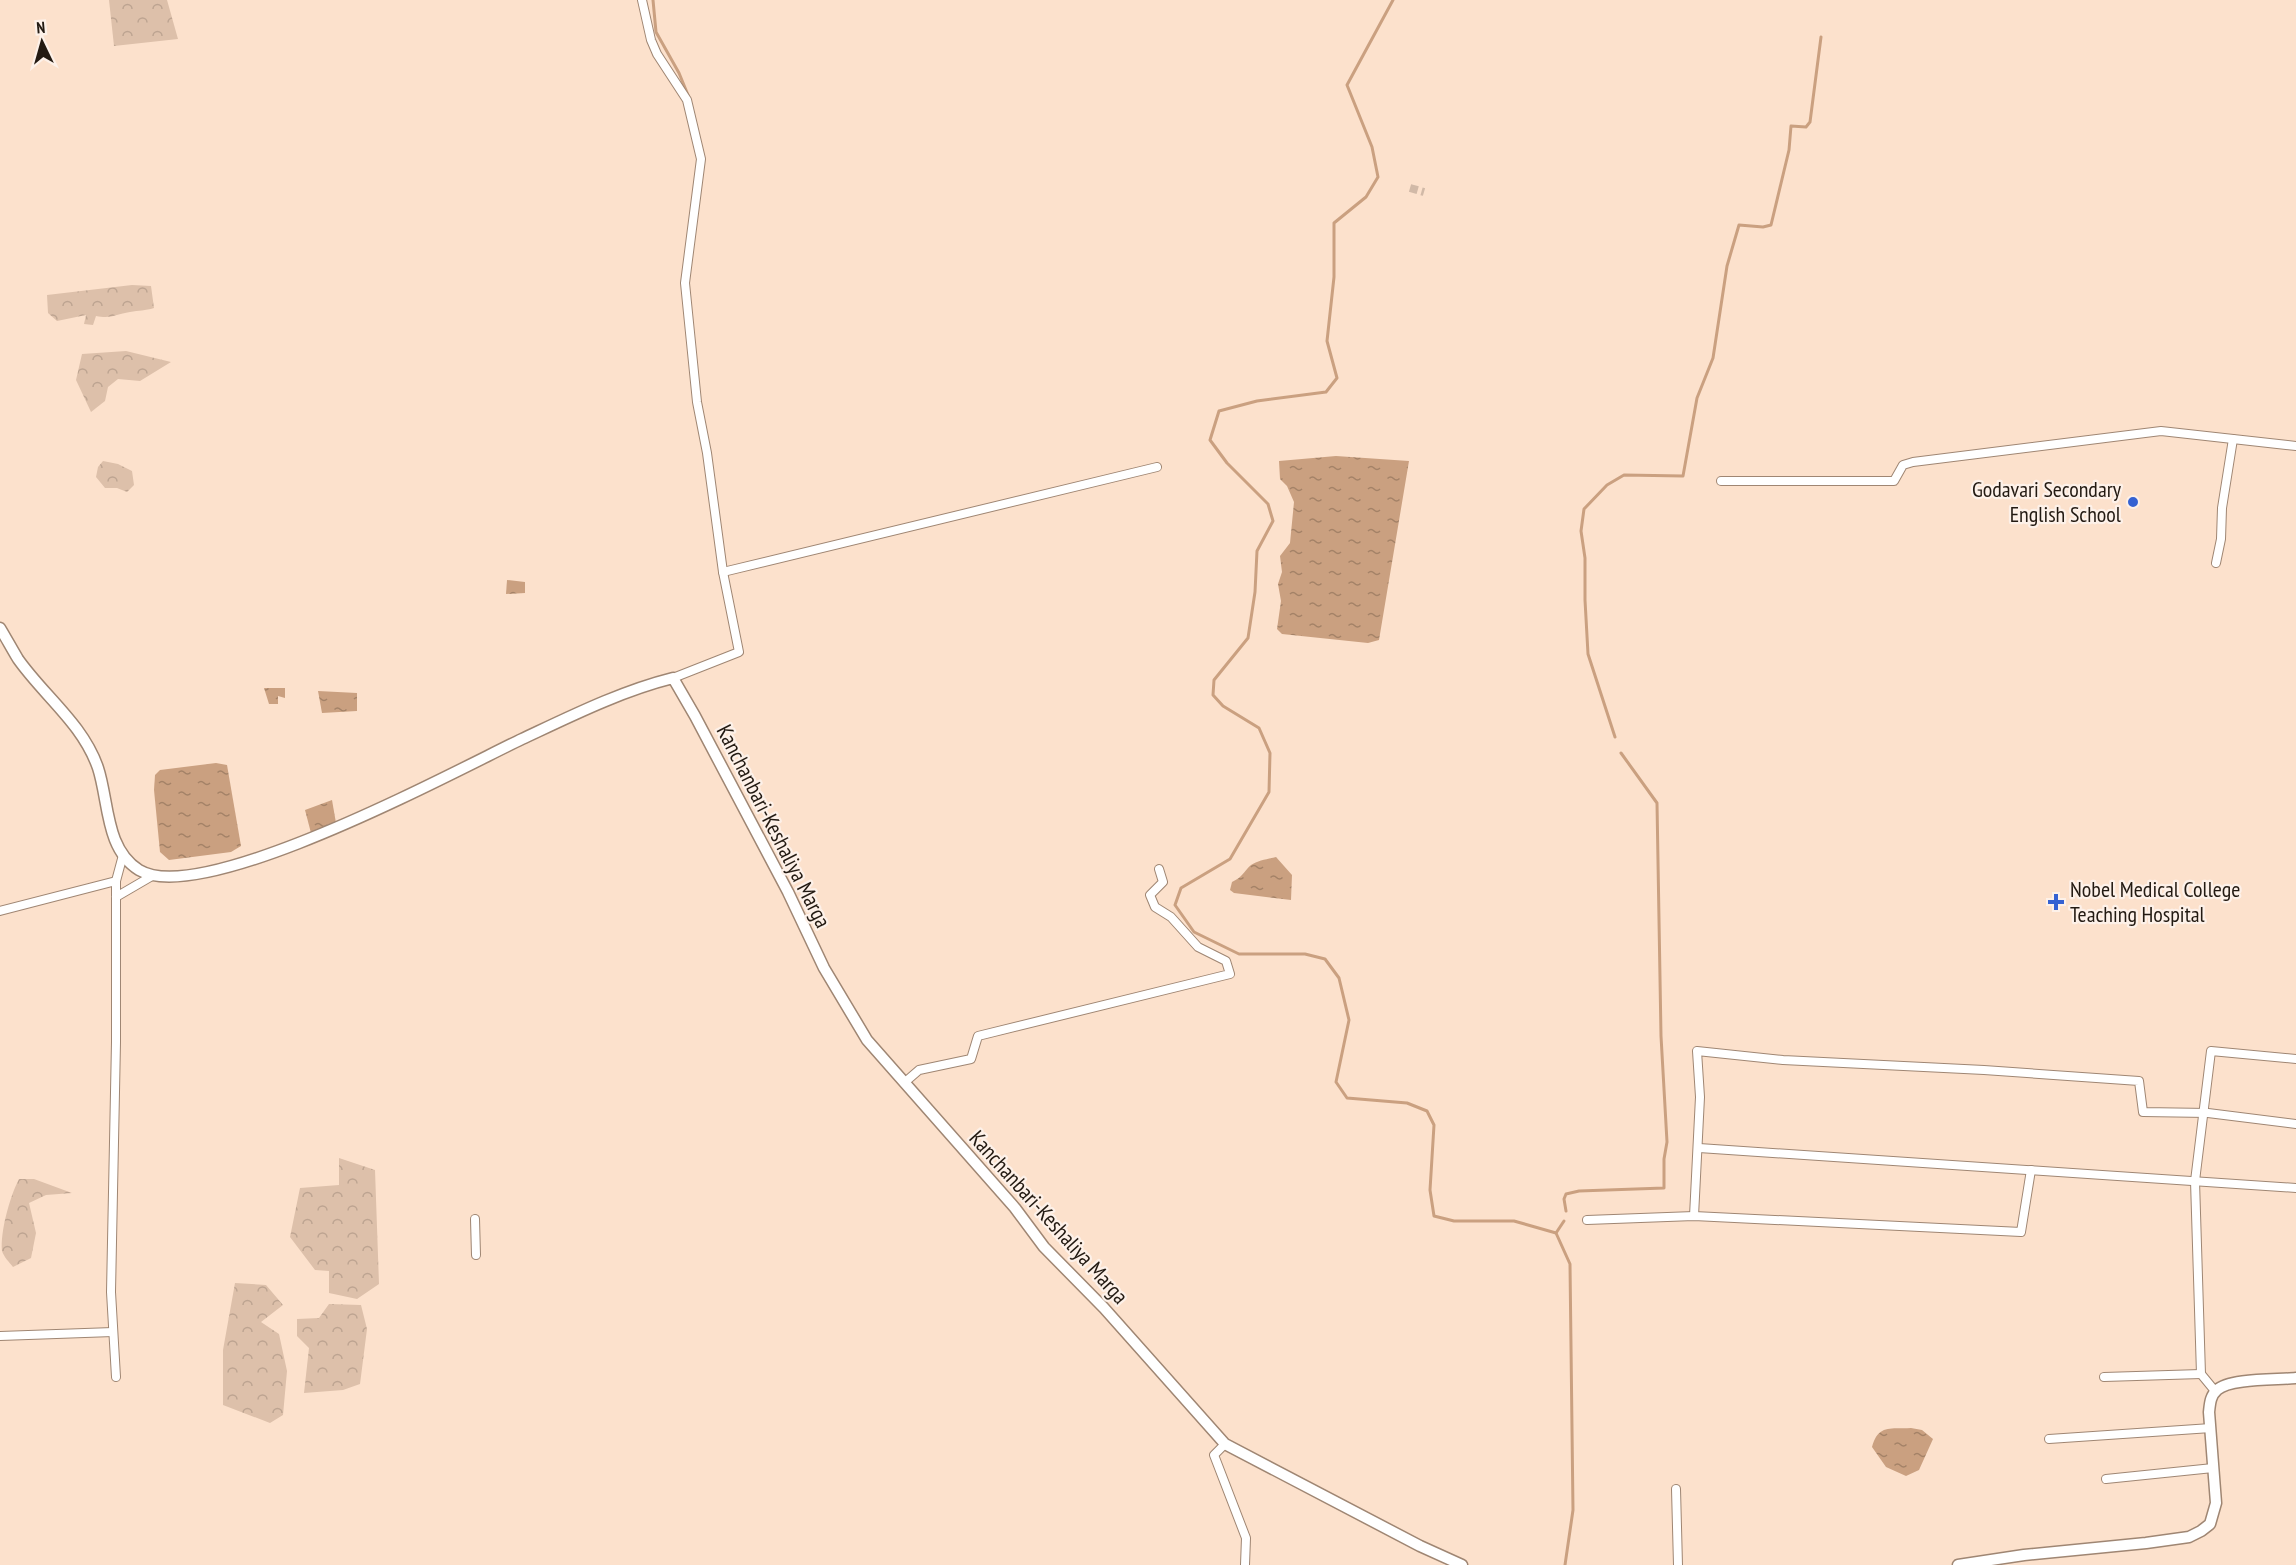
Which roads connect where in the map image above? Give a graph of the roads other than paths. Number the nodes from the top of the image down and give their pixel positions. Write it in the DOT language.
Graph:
graph roads {
  1 [pos="642,0"];
  2 [pos="2233,439"];
  3 [pos="2296,446"];
  4 [pos="1157,467"];
  5 [pos="1721,481"];
  6 [pos="2216,563"];
  7 [pos="723,572"];
  8 [pos="0,628"];
  9 [pos="673,678"];
  10 [pos="123,855"];
  11 [pos="1159,869"];
  12 [pos="152,876"];
  13 [pos="116,881"];
  14 [pos="116,897"];
  15 [pos="0,911"];
  16 [pos="2296,1059"];
  17 [pos="904,1083"];
  18 [pos="2204,1113"];
  19 [pos="2296,1124"];
  20 [pos="1699,1148"];
  21 [pos="2031,1170"];
  22 [pos="2195,1181"];
  23 [pos="2296,1188"];
  24 [pos="1694,1216"];
  25 [pos="475,1219"];
  26 [pos="1587,1220"];
  27 [pos="476,1254"];
  28 [pos="113,1332"];
  29 [pos="0,1336"];
  30 [pos="2201,1374"];
  31 [pos="116,1377"];
  32 [pos="2104,1377"];
  33 [pos="2296,1378"];
  34 [pos="2216,1391"];
  35 [pos="2211,1428"];
  36 [pos="2049,1439"];
  37 [pos="1225,1444"];
  38 [pos="2214,1468"];
  39 [pos="2106,1479"];
  40 [pos="1676,1489"];
  41 [pos="1245,1565"];
  42 [pos="1462,1565"];
  43 [pos="1678,1565"];
  44 [pos="1958,1565"];
  1 -- 7 [label="street"];
  2 -- 3 [label="street"];
  2 -- 5 [label="street"];
  2 -- 6 [label="street"];
  4 -- 7 [label="street"];
  7 -- 9 [label="street"];
  8 -- 10 [label="street"];
  9 -- 12 [label="street"];
  9 -- 17 [label="street, Kanchanbari-Keshaliya Marga"];
  10 -- 12 [label="street"];
  10 -- 13 [label="street"];
  11 -- 17 [label="street"];
  12 -- 14 [label="street"];
  13 -- 14 [label="street"];
  13 -- 15 [label="street"];
  14 -- 28 [label="street"];
  16 -- 18 [label="street"];
  17 -- 37 [label="street, Kanchanbari-Keshaliya Marga"];
  18 -- 19 [label="street"];
  18 -- 20 [label="street"];
  18 -- 22 [label="street"];
  20 -- 21 [label="street"];
  20 -- 24 [label="street"];
  21 -- 22 [label="street"];
  21 -- 24 [label="street"];
  22 -- 23 [label="street"];
  22 -- 30 [label="street"];
  24 -- 26 [label="street"];
  25 -- 27 [label="street"];
  28 -- 29 [label="street"];
  28 -- 31 [label="street"];
  30 -- 32 [label="street"];
  30 -- 34 [label="street"];
  33 -- 34 [label="street"];
  34 -- 35 [label="street"];
  35 -- 36 [label="street"];
  35 -- 38 [label="street"];
  37 -- 41 [label="street"];
  37 -- 42 [label="street, Kanchanbari-Keshaliya Marga"];
  38 -- 39 [label="street"];
  38 -- 44 [label="street"];
  40 -- 43 [label="street"];
}
